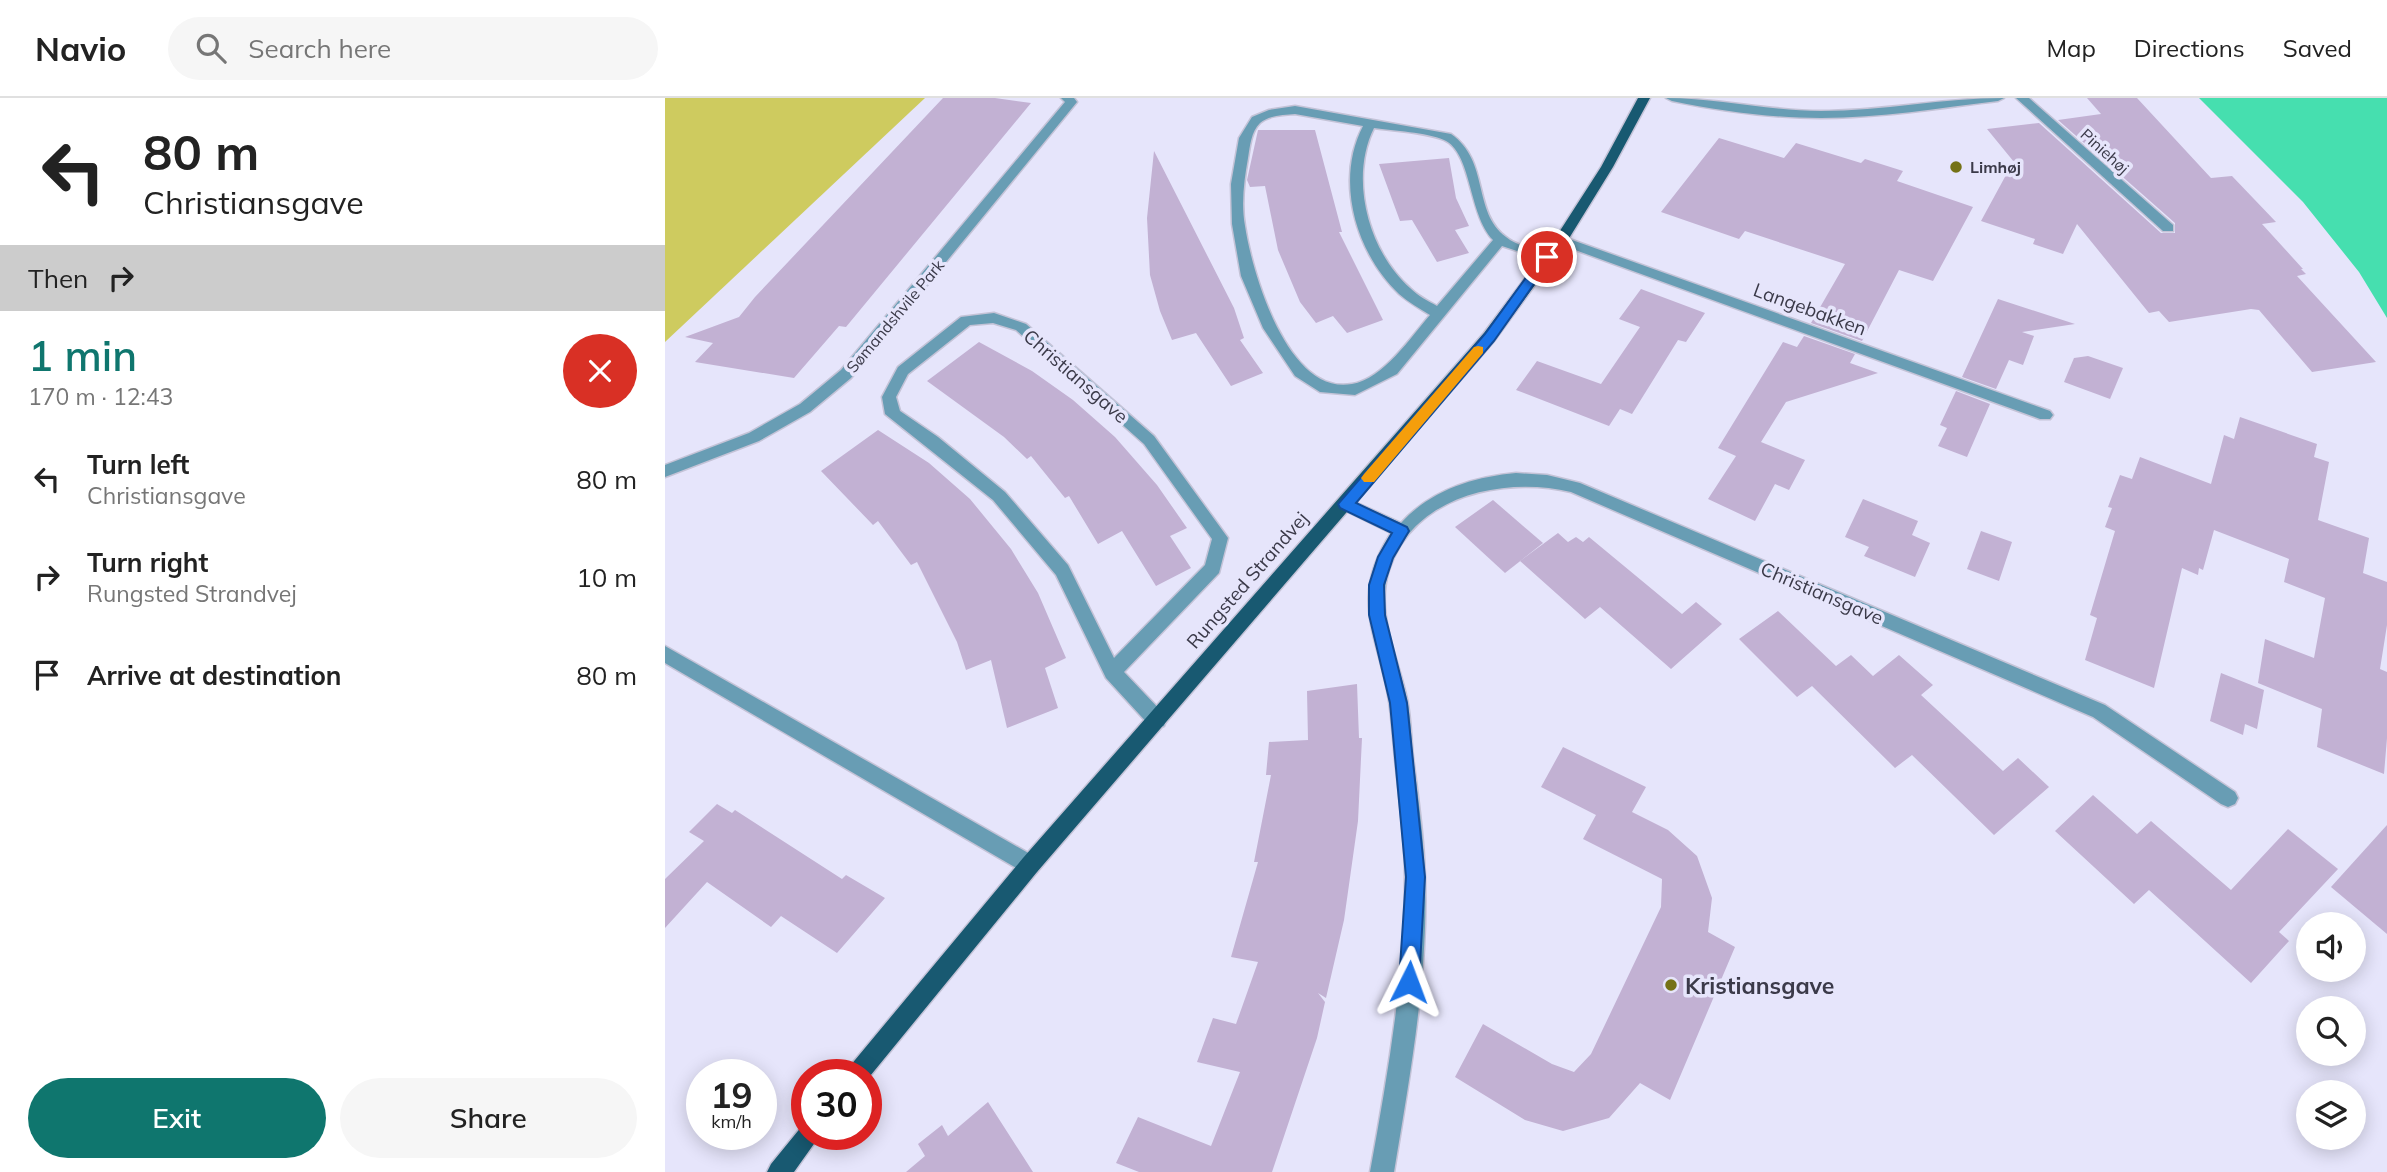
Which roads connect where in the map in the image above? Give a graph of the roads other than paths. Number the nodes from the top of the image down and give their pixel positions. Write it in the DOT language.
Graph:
graph roads {
  1 [pos="1066,98"];
  2 [pos="1644,98"];
  3 [pos="1672,98"];
  4 [pos="1998,98"];
  5 [pos="2022,98"];
  6 [pos="1370,123"];
  7 [pos="2168,228"];
  8 [pos="1500,240"];
  9 [pos="1561,240"];
  10 [pos="1547,257"];
  11 [pos="1439,314"];
  12 [pos="2045,415"];
  13 [pos="665,471"];
  14 [pos="1346,504"];
  15 [pos="1402,531"];
  16 [pos="665,654"];
  17 [pos="1112,672"];
  18 [pos="1157,720"];
  19 [pos="2228,799"];
  20 [pos="1030,865"];
  21 [pos="869,1059"];
  22 [pos="797,1150"];
  23 [pos="779,1172"];
  24 [pos="1382,1172"];
  1 -- 13 [label="street, Sømandshvile Park"];
  2 -- 9 [label="main road, Rungsted Strandvej"];
  3 -- 4 [label="street"];
  5 -- 7 [label="street, Piniehøj"];
  6 -- 8 [label="street"];
  6 -- 11 [label="street"];
  6 -- 11 [label="street"];
  8 -- 10 [label="street"];
  8 -- 11 [label="street"];
  9 -- 10 [label="main road, Rungsted Strandvej"];
  9 -- 12 [label="street, Langebakken"];
  10 -- 14 [label="main road, Rungsted Strandvej"];
  14 -- 15 [label="street"];
  14 -- 18 [label="main road, Rungsted Strandvej"];
  15 -- 19 [label="street, Christiansgave"];
  15 -- 24 [label="street, Christiansgave"];
  16 -- 20 [label="street"];
  17 -- 17 [label="street, Christiansgave"];
  17 -- 18 [label="street, Christiansgave"];
  18 -- 20 [label="main road, Rungsted Strandvej"];
  20 -- 21 [label="main road, Rungsted Strandvej"];
  22 -- 23 [label="main road"];
}
